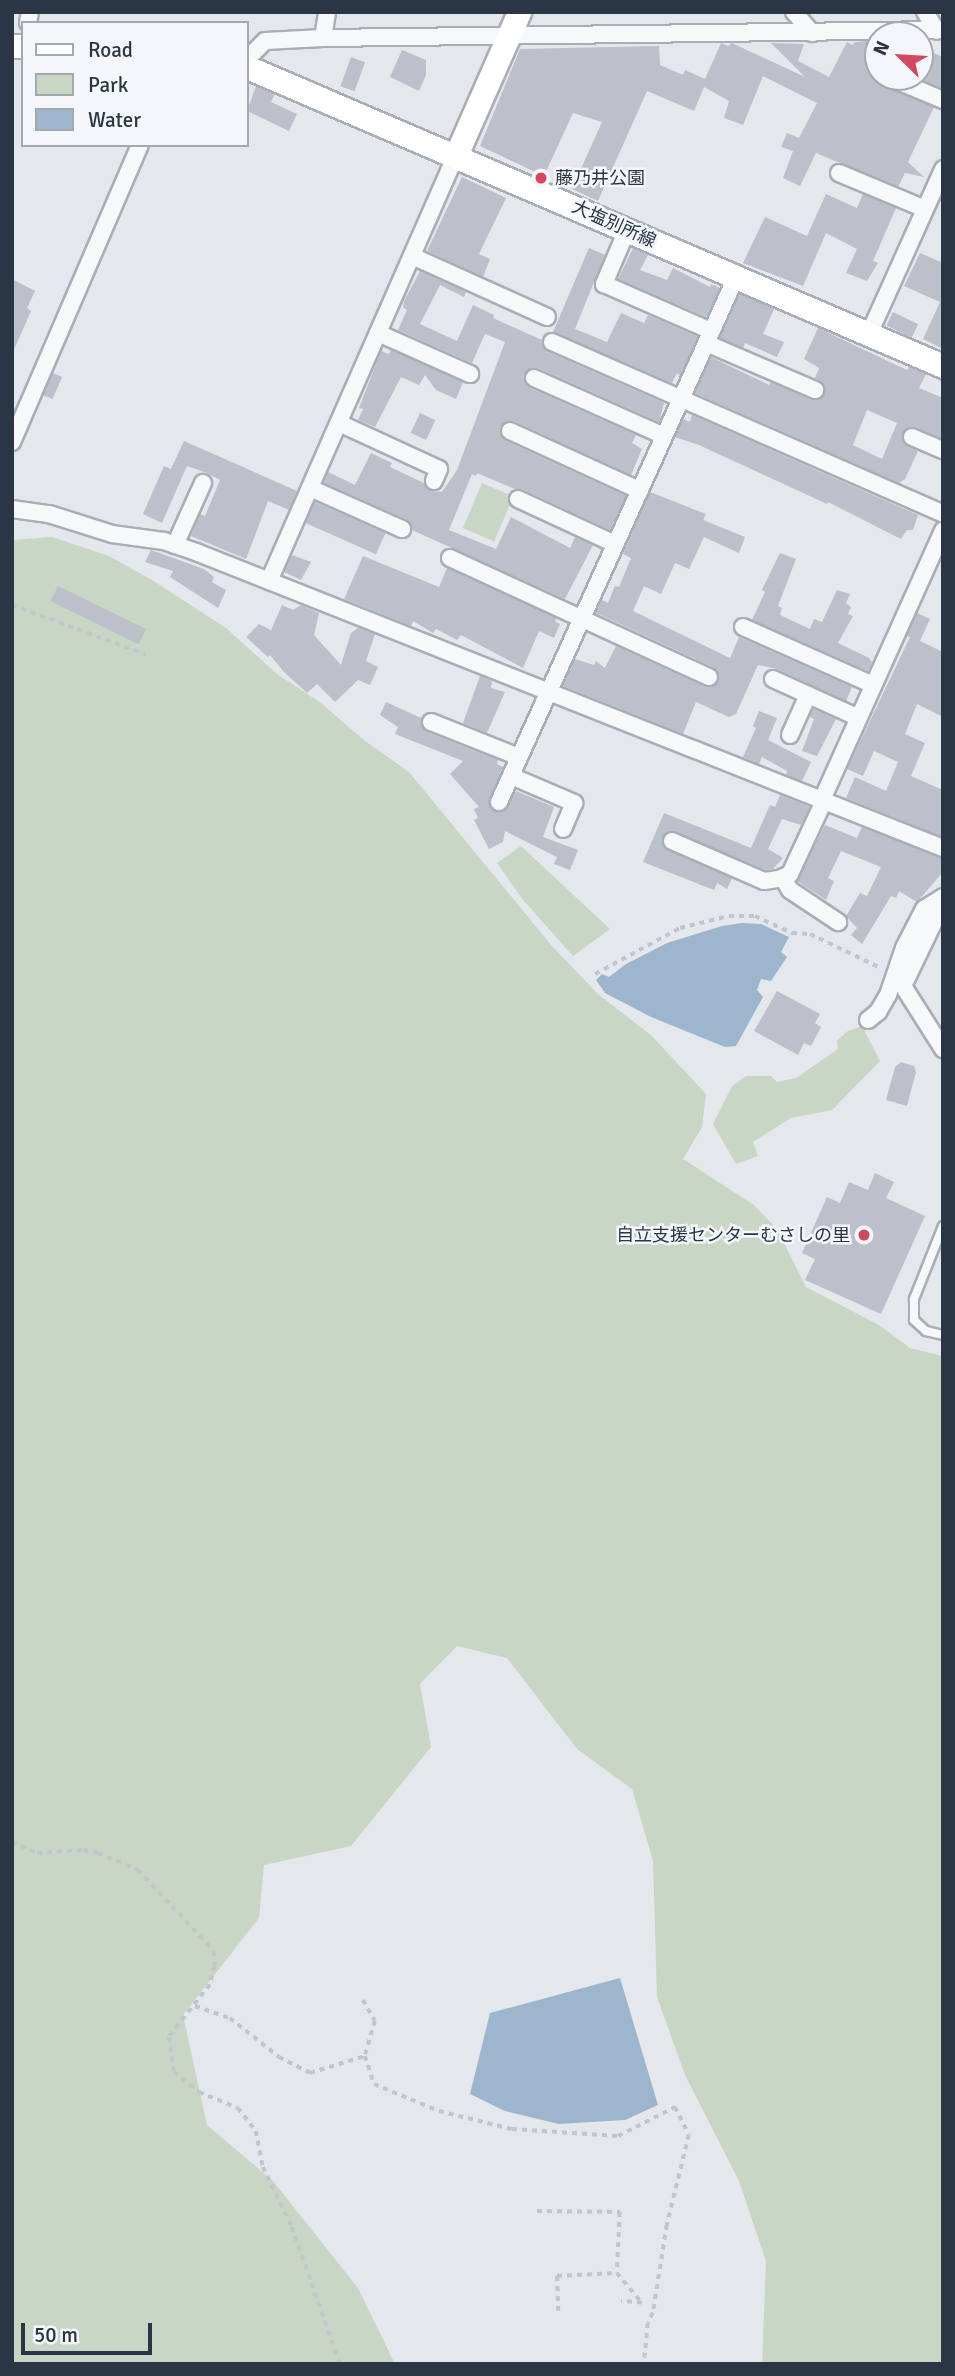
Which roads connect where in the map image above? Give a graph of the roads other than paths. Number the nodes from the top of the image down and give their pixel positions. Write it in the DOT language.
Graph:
graph roads {
  1 [pos="327,12"];
  2 [pos="519,12"];
  3 [pos="794,12"];
  4 [pos="925,12"];
  5 [pos="940,30"];
  6 [pos="812,33"];
  7 [pos="323,38"];
  8 [pos="507,38"];
  9 [pos="248,58"];
  10 [pos="248,67"];
  11 [pos="921,91"];
  12 [pos="943,100"];
  13 [pos="139,147"];
  14 [pos="456,155"];
  15 [pos="943,169"];
  16 [pos="839,173"];
  17 [pos="925,209"];
  18 [pos="628,230"];
  19 [pos="412,256"];
  20 [pos="736,277"];
  21 [pos="547,317"];
  22 [pos="378,333"];
  23 [pos="869,334"];
  24 [pos="709,337"];
  25 [pos="552,342"];
  26 [pos="794,363"];
  27 [pos="943,366"];
  28 [pos="470,374"];
  29 [pos="534,378"];
  30 [pos="788,379"];
  31 [pos="815,390"];
  32 [pos="681,399"];
  33 [pos="339,423"];
  34 [pos="510,431"];
  35 [pos="664,436"];
  36 [pos="912,437"];
  37 [pos="12,442"];
  38 [pos="943,450"];
  39 [pos="434,481"];
  40 [pos="204,483"];
  41 [pos="310,488"];
  42 [pos="639,490"];
  43 [pos="518,499"];
  44 [pos="12,509"];
  45 [pos="943,514"];
  46 [pos="401,528"];
  47 [pos="943,530"];
  48 [pos="615,544"];
  49 [pos="175,545"];
  50 [pos="450,558"];
  51 [pos="269,581"];
  52 [pos="582,618"];
  53 [pos="743,627"];
  54 [pos="709,677"];
  55 [pos="773,679"];
  56 [pos="873,685"];
  57 [pos="548,692"];
  58 [pos="808,695"];
  59 [pos="859,718"];
  60 [pos="431,722"];
  61 [pos="790,735"];
  62 [pos="519,757"];
  63 [pos="510,776"];
  64 [pos="499,802"];
  65 [pos="822,803"];
  66 [pos="563,829"];
  67 [pos="672,841"];
  68 [pos="943,848"];
  69 [pos="783,878"];
  70 [pos="943,897"];
  71 [pos="943,903"];
  72 [pos="838,922"];
  73 [pos="868,1020"];
  74 [pos="943,1049"];
  75 [pos="943,1226"];
  76 [pos="943,1335"];
  1 -- 7 [label="street"];
  2 -- 8 [label="main road"];
  3 -- 6 [label="street"];
  4 -- 5 [label="street"];
  5 -- 6 [label="street"];
  6 -- 8 [label="street"];
  7 -- 8 [label="street"];
  7 -- 9 [label="street"];
  8 -- 14 [label="main road"];
  10 -- 14 [label="main road, 大塩別所線"];
  11 -- 12 [label="street"];
  13 -- 37 [label="street"];
  14 -- 18 [label="main road, 大塩別所線"];
  14 -- 19 [label="street"];
  15 -- 17 [label="street"];
  16 -- 17 [label="street"];
  17 -- 23 [label="street"];
  18 -- 20 [label="main road, 大塩別所線"];
  18 -- 24 [label="street"];
  19 -- 21 [label="street"];
  19 -- 22 [label="street"];
  20 -- 23 [label="main road, 大塩別所線"];
  20 -- 24 [label="street"];
  22 -- 28 [label="street"];
  22 -- 33 [label="street"];
  23 -- 27 [label="main road, 大塩別所線"];
  24 -- 30 [label="street"];
  24 -- 32 [label="street"];
  25 -- 32 [label="street"];
  26 -- 30 [label="street"];
  29 -- 35 [label="street"];
  30 -- 31 [label="street"];
  32 -- 35 [label="street"];
  32 -- 45 [label="street"];
  33 -- 39 [label="street"];
  33 -- 41 [label="street"];
  34 -- 42 [label="street"];
  35 -- 42 [label="street"];
  36 -- 38 [label="street"];
  40 -- 49 [label="street"];
  41 -- 46 [label="street"];
  41 -- 51 [label="street"];
  42 -- 48 [label="street"];
  43 -- 48 [label="street"];
  44 -- 49 [label="street"];
  47 -- 56 [label="street"];
  48 -- 52 [label="street"];
  49 -- 51 [label="street"];
  50 -- 52 [label="street"];
  51 -- 57 [label="street"];
  52 -- 54 [label="street"];
  52 -- 57 [label="street"];
  53 -- 56 [label="street"];
  55 -- 58 [label="street"];
  56 -- 59 [label="street"];
  57 -- 62 [label="street"];
  57 -- 65 [label="street"];
  58 -- 59 [label="street"];
  58 -- 61 [label="street"];
  59 -- 65 [label="street"];
  60 -- 62 [label="street"];
  62 -- 63 [label="street"];
  63 -- 64 [label="street"];
  63 -- 66 [label="street"];
  65 -- 68 [label="street"];
  65 -- 69 [label="street"];
  67 -- 69 [label="street"];
  69 -- 72 [label="street"];
  70 -- 73 [label="street"];
  71 -- 74 [label="street"];
  75 -- 76 [label="lane"];
}
